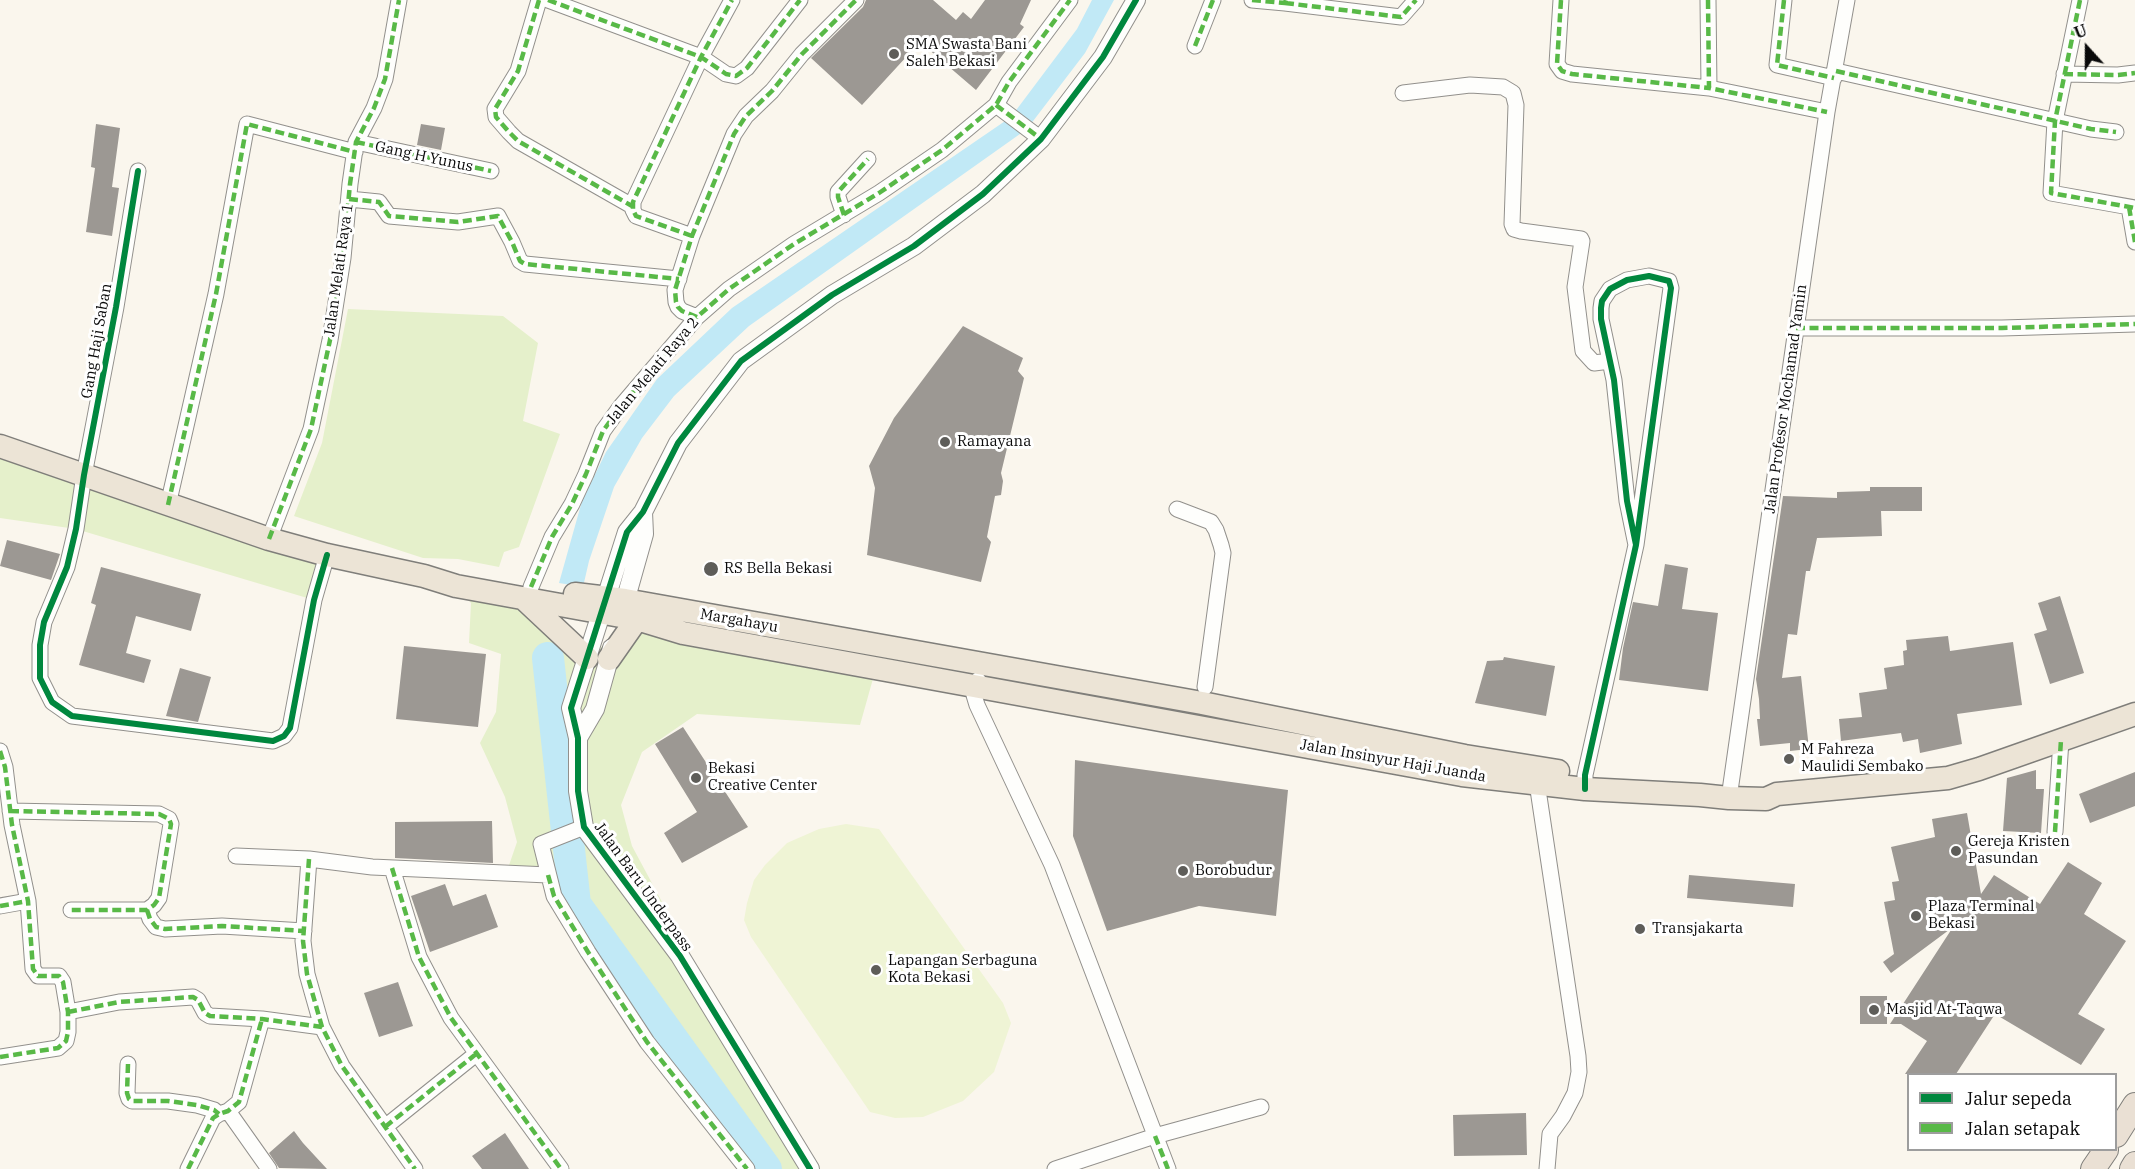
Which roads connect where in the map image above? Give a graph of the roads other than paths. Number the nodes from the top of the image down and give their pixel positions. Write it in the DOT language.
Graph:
graph roads {
  1 [pos="399,0"];
  2 [pos="539,0"];
  3 [pos="548,0"];
  4 [pos="732,0"];
  5 [pos="800,0"];
  6 [pos="856,0"];
  7 [pos="1070,0"];
  8 [pos="1136,0"];
  9 [pos="1213,0"];
  10 [pos="1252,0"];
  11 [pos="1416,0"];
  12 [pos="1561,0"];
  13 [pos="1708,0"];
  14 [pos="1784,0"];
  15 [pos="1847,0"];
  16 [pos="2079,0"];
  17 [pos="1285,1"];
  18 [pos="1195,46"];
  19 [pos="702,57"];
  20 [pos="2135,73"];
  21 [pos="1835,74"];
  22 [pos="2064,74"];
  23 [pos="1709,88"];
  24 [pos="1403,93"];
  25 [pos="996,105"];
  26 [pos="1827,112"];
  27 [pos="2055,121"];
  28 [pos="2116,132"];
  29 [pos="1041,139"];
  30 [pos="356,147"];
  31 [pos="868,159"];
  32 [pos="138,171"];
  33 [pos="491,171"];
  34 [pos="349,200"];
  35 [pos="632,206"];
  36 [pos="2132,208"];
  37 [pos="844,214"];
  38 [pos="692,237"];
  39 [pos="2135,242"];
  40 [pos="679,279"];
  41 [pos="697,317"];
  42 [pos="2135,324"];
  43 [pos="1796,328"];
  44 [pos="1610,362"];
  45 [pos="0,446"];
  46 [pos="84,476"];
  47 [pos="168,505"];
  48 [pos="1177,509"];
  49 [pos="269,539"];
  50 [pos="1636,545"];
  51 [pos="327,555"];
  52 [pos="424,576"];
  53 [pos="527,592"];
  54 [pos="618,601"];
  55 [pos="598,659"];
  56 [pos="981,664"];
  57 [pos="1016,670"];
  58 [pos="1108,686"];
  59 [pos="976,687"];
  60 [pos="1205,687"];
  61 [pos="1104,710"];
  62 [pos="2135,714"];
  63 [pos="1304,735"];
  64 [pos="2061,740"];
  65 [pos="0,751"];
  66 [pos="1464,765"];
  67 [pos="1585,782"];
  68 [pos="1537,783"];
  69 [pos="1729,792"];
  70 [pos="10,812"];
  71 [pos="584,827"];
  72 [pos="2055,832"];
  73 [pos="236,856"];
  74 [pos="309,859"];
  75 [pos="392,868"];
  76 [pos="548,875"];
  77 [pos="28,901"];
  78 [pos="0,906"];
  79 [pos="71,910"];
  80 [pos="147,910"];
  81 [pos="304,931"];
  82 [pos="68,1012"];
  83 [pos="262,1019"];
  84 [pos="322,1028"];
  85 [pos="476,1054"];
  86 [pos="0,1057"];
  87 [pos="128,1064"];
  88 [pos="2135,1105"];
  89 [pos="1262,1107"];
  90 [pos="224,1112"];
  91 [pos="385,1127"];
  92 [pos="2117,1132"];
  93 [pos="1155,1136"];
  94 [pos="2105,1151"];
  95 [pos="2135,1164"];
  96 [pos="188,1169"];
  97 [pos="269,1169"];
  98 [pos="415,1169"];
  99 [pos="561,1169"];
  100 [pos="747,1169"];
  101 [pos="810,1169"];
  102 [pos="1055,1169"];
  103 [pos="1168,1169"];
  104 [pos="1547,1169"];
  105 [pos="2093,1169"];
  106 [pos="2132,1169"];
  1 -- 30 [label="street, Jalan Melati Raya 1"];
  2 -- 35 [label="street"];
  3 -- 19 [label="street"];
  4 -- 19 [label="street"];
  5 -- 19 [label="street"];
  6 -- 38 [label="street"];
  7 -- 25 [label="street, Jalan Melati Raya 2"];
  8 -- 29 [label="street"];
  9 -- 18 [label="street"];
  10 -- 17 [label="street"];
  11 -- 17 [label="street"];
  12 -- 23 [label="street"];
  13 -- 23 [label="street"];
  14 -- 21 [label="street"];
  15 -- 21 [label="street, Jalan Profesor Mochamad Yamin"];
  16 -- 22 [label="street"];
  19 -- 35 [label="street"];
  20 -- 22 [label="street"];
  21 -- 26 [label="street, Jalan Profesor Mochamad Yamin"];
  21 -- 27 [label="street"];
  22 -- 27 [label="street"];
  23 -- 26 [label="street"];
  24 -- 44 [label="street"];
  25 -- 29 [label="street"];
  25 -- 37 [label="street, Jalan Melati Raya 2"];
  26 -- 43 [label="street, Jalan Profesor Mochamad Yamin"];
  27 -- 28 [label="street"];
  27 -- 36 [label="street"];
  29 -- 54 [label="street, Jalan Baru Underpass"];
  30 -- 33 [label="street, Gang H Yunus"];
  30 -- 34 [label="street, Jalan Melati Raya 1"];
  30 -- 47 [label="street, Gang H Yunus"];
  31 -- 37 [label="street"];
  32 -- 46 [label="street, Gang Haji Saban"];
  34 -- 40 [label="street"];
  34 -- 49 [label="street, Jalan Melati Raya 1"];
  35 -- 38 [label="street"];
  36 -- 39 [label="street"];
  37 -- 41 [label="street, Jalan Melati Raya 2"];
  38 -- 40 [label="street"];
  40 -- 41 [label="street"];
  41 -- 53 [label="street, Jalan Melati Raya 2"];
  42 -- 43 [label="street"];
  43 -- 69 [label="street, Jalan Profesor Mochamad Yamin"];
  44 -- 50 [label="street"];
  44 -- 50 [label="street"];
  45 -- 46 [label="main road"];
  46 -- 47 [label="main road"];
  46 -- 51 [label="street, Gang Haji Saban"];
  47 -- 49 [label="main road"];
  48 -- 60 [label="street"];
  49 -- 51 [label="main road"];
  50 -- 67 [label="street"];
  51 -- 52 [label="main road"];
  52 -- 53 [label="main road"];
  52 -- 53 [label="main road"];
  53 -- 54 [label="main road"];
  53 -- 55 [label="main road"];
  54 -- 55 [label="main road"];
  54 -- 55 [label="street, Jalan Baru Underpass"];
  54 -- 56 [label="main road, Margahayu"];
  54 -- 59 [label="main road, Jalan Insinyur Haji Juanda"];
  55 -- 71 [label="street, Jalan Baru Underpass"];
  56 -- 57 [label="main road, Margahayu"];
  56 -- 59 [label="street"];
  57 -- 58 [label="main road, Jalan Insinyur Haji Juanda"];
  58 -- 61 [label="main road"];
  58 -- 63 [label="main road, Jalan Insinyur Haji Juanda"];
  59 -- 61 [label="main road, Jalan Insinyur Haji Juanda"];
  59 -- 93 [label="street"];
  61 -- 63 [label="main road, Jalan Insinyur Haji Juanda"];
  62 -- 64 [label="main road, Jalan Insinyur Haji Juanda"];
  63 -- 66 [label="main road, Jalan Insinyur Haji Juanda"];
  64 -- 69 [label="main road, Jalan Insinyur Haji Juanda"];
  64 -- 72 [label="street"];
  65 -- 70 [label="street"];
  66 -- 67 [label="main road, Jalan Insinyur Haji Juanda"];
  66 -- 68 [label="main road, Jalan Insinyur Haji Juanda"];
  67 -- 68 [label="main road, Jalan Insinyur Haji Juanda"];
  67 -- 69 [label="main road, Jalan Insinyur Haji Juanda"];
  68 -- 104 [label="street"];
  70 -- 77 [label="street"];
  70 -- 80 [label="street"];
  71 -- 76 [label="street"];
  71 -- 101 [label="street, Jalan Baru Underpass"];
  73 -- 74 [label="street"];
  74 -- 75 [label="street"];
  74 -- 81 [label="street"];
  75 -- 76 [label="street"];
  75 -- 85 [label="street"];
  76 -- 100 [label="street"];
  77 -- 78 [label="street"];
  77 -- 82 [label="street"];
  79 -- 80 [label="street"];
  80 -- 81 [label="street"];
  81 -- 84 [label="street"];
  82 -- 83 [label="street"];
  82 -- 86 [label="street"];
  83 -- 84 [label="street"];
  83 -- 90 [label="street"];
  84 -- 91 [label="street"];
  85 -- 91 [label="street"];
  85 -- 99 [label="street"];
  87 -- 90 [label="street"];
  88 -- 92 [label="highway"];
  89 -- 93 [label="street"];
  90 -- 96 [label="street"];
  90 -- 97 [label="street"];
  91 -- 98 [label="street"];
  93 -- 102 [label="street"];
  93 -- 103 [label="street"];
  94 -- 105 [label="highway"];
  95 -- 106 [label="highway"];
}
